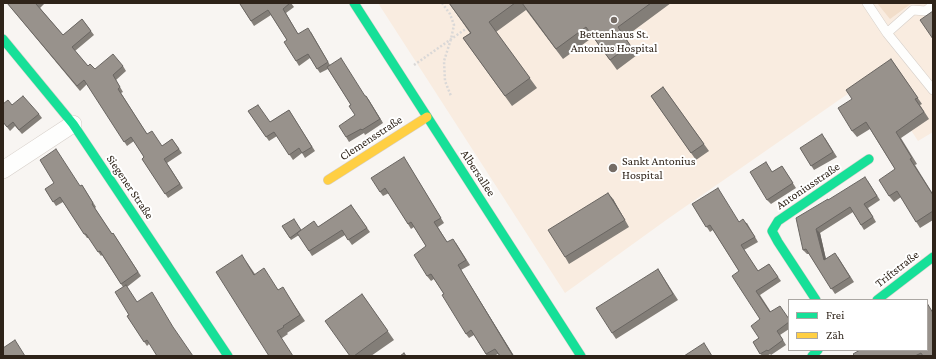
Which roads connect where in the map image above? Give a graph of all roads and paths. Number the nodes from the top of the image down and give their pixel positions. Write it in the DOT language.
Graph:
graph roads {
  1 [pos="354,3"];
  2 [pos="442,3"];
  3 [pos="867,3"];
  4 [pos="933,5"];
  5 [pos="467,28"];
  6 [pos="887,32"];
  7 [pos="3,38"];
  8 [pos="451,39"];
  9 [pos="411,67"];
  10 [pos="933,90"];
  11 [pos="451,96"];
  12 [pos="427,117"];
  13 [pos="73,124"];
  14 [pos="869,159"];
  15 [pos="3,170"];
  16 [pos="328,180"];
  17 [pos="933,257"];
  18 [pos="815,299"];
  19 [pos="878,299"];
  20 [pos="228,356"];
  21 [pos="581,356"];
  1 -- 12 [label="street, Albersallee"];
  2 -- 8 [label="path"];
  3 -- 6 [label="lane"];
  4 -- 6 [label="lane"];
  5 -- 8 [label="path"];
  6 -- 10 [label="lane"];
  7 -- 13 [label="street, Siegener Straße"];
  8 -- 9 [label="path"];
  8 -- 11 [label="path"];
  12 -- 16 [label="street, Clemensstraße"];
  12 -- 21 [label="street, Albersallee"];
  13 -- 15 [label="street"];
  13 -- 20 [label="street, Siegener Straße"];
  14 -- 18 [label="street, Antoniusstraße"];
  17 -- 19 [label="street, Triftstraße"];
}
